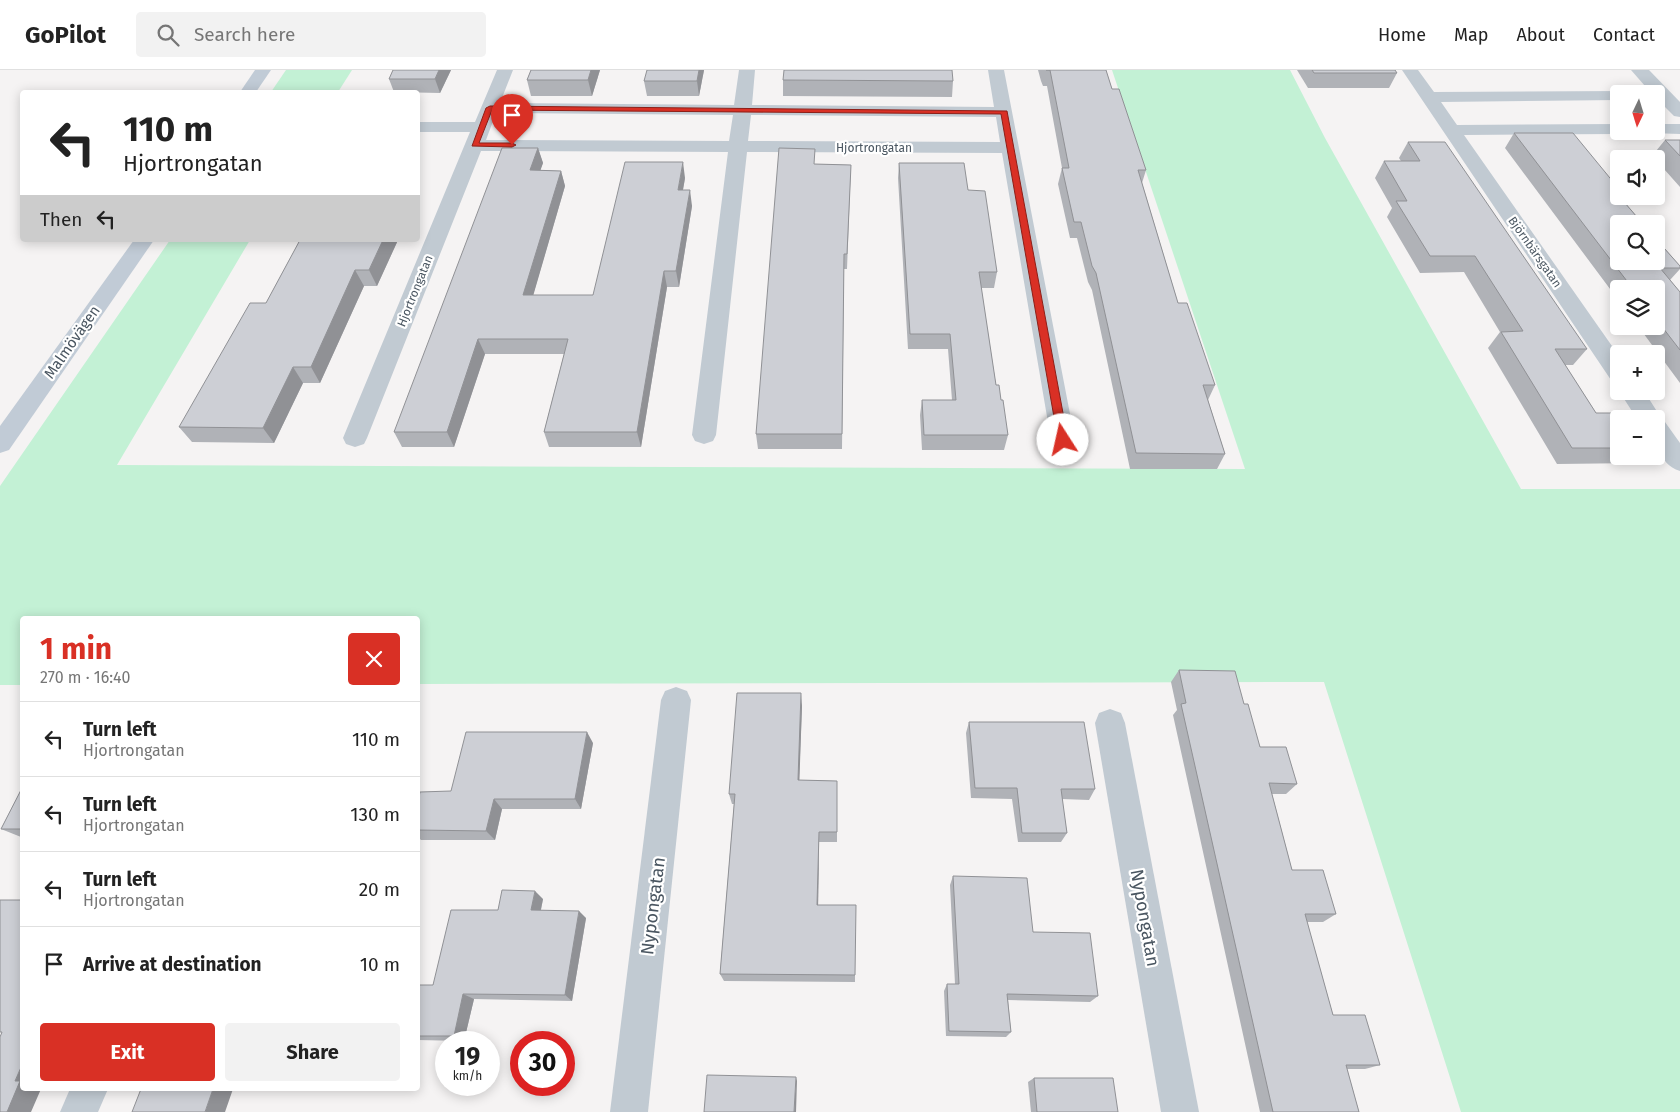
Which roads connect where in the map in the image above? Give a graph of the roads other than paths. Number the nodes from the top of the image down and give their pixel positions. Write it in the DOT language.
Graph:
graph roads {
  1 [pos="264,70"];
  2 [pos="505,70"];
  3 [pos="747,70"];
  4 [pos="996,70"];
  5 [pos="1410,70"];
  6 [pos="1639,70"];
  7 [pos="249,90"];
  8 [pos="1667,95"];
  9 [pos="1428,96"];
  10 [pos="1610,96"];
  11 [pos="490,108"];
  12 [pos="742,110"];
  13 [pos="1004,112"];
  14 [pos="1680,112"];
  15 [pos="420,127"];
  16 [pos="1610,129"];
  17 [pos="1665,129"];
  18 [pos="1680,129"];
  19 [pos="1451,130"];
  20 [pos="478,136"];
  21 [pos="738,147"];
  22 [pos="1011,148"];
  23 [pos="143,242"];
  24 [pos="1610,361"];
  25 [pos="704,435"];
  26 [pos="355,438"];
  27 [pos="1063,440"];
  28 [pos="1665,441"];
  29 [pos="0,444"];
  30 [pos="1680,462"];
  31 [pos="676,700"];
  32 [pos="1110,723"];
  33 [pos="88,1091"];
  34 [pos="79,1112"];
  35 [pos="629,1112"];
  36 [pos="1180,1112"];
  1 -- 7 [label="main road"];
  2 -- 11 [label="street, Hjortrongatan"];
  3 -- 12 [label="street"];
  4 -- 13 [label="street"];
  5 -- 9 [label="street, Björnbärsgatan"];
  6 -- 8 [label="street"];
  8 -- 14 [label="street"];
  9 -- 10 [label="street"];
  9 -- 19 [label="street, Björnbärsgatan"];
  11 -- 12 [label="street"];
  11 -- 20 [label="street, Hjortrongatan"];
  12 -- 13 [label="street"];
  12 -- 21 [label="street"];
  13 -- 22 [label="street"];
  15 -- 20 [label="street, Hjortrongatan"];
  16 -- 19 [label="street"];
  17 -- 18 [label="street"];
  19 -- 24 [label="street, Björnbärsgatan"];
  20 -- 21 [label="street, Hjortrongatan"];
  20 -- 26 [label="street, Hjortrongatan"];
  21 -- 22 [label="street, Hjortrongatan"];
  21 -- 25 [label="street"];
  22 -- 27 [label="street"];
  23 -- 29 [label="main road, Malmövägen"];
  28 -- 30 [label="street"];
  31 -- 35 [label="street, Nypongatan"];
  32 -- 36 [label="street, Nypongatan"];
  33 -- 34 [label="street"];
}
